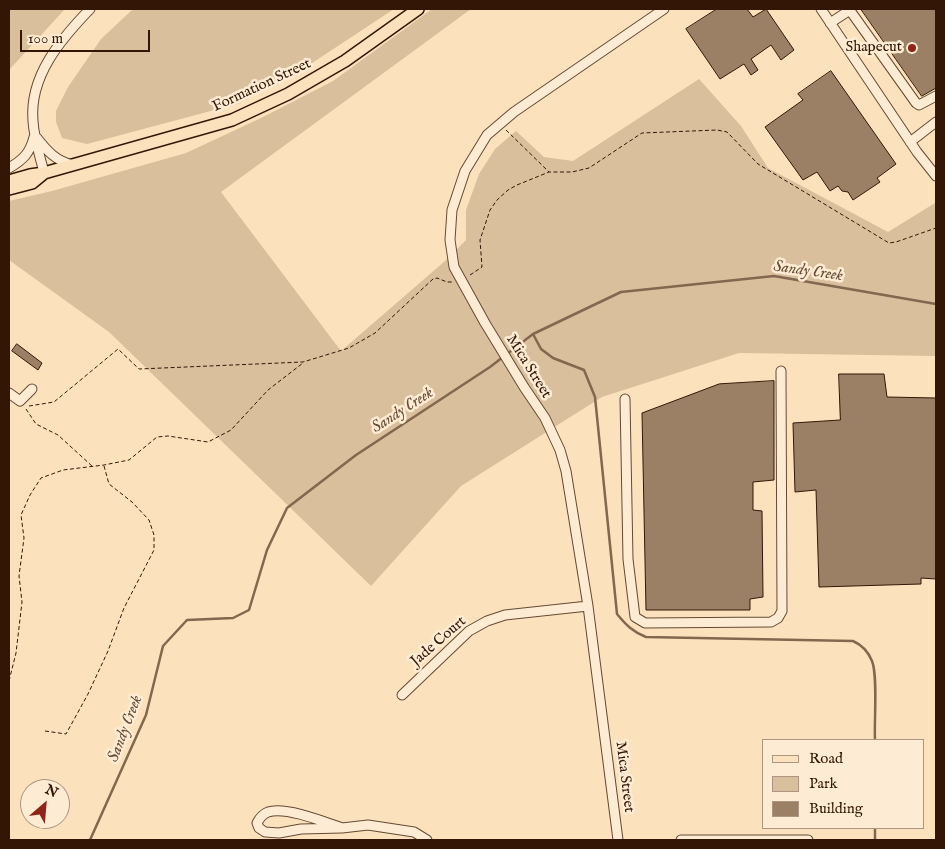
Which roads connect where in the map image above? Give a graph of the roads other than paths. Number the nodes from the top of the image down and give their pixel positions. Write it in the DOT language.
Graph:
graph roads {
  1 [pos="90,9"];
  2 [pos="418,9"];
  3 [pos="664,9"];
  4 [pos="821,9"];
  5 [pos="849,9"];
  6 [pos="830,23"];
  7 [pos="936,96"];
  8 [pos="936,122"];
  9 [pos="35,136"];
  10 [pos="910,142"];
  11 [pos="73,165"];
  12 [pos="9,168"];
  13 [pos="44,173"];
  14 [pos="936,176"];
  15 [pos="9,181"];
  16 [pos="9,189"];
  17 [pos="781,371"];
  18 [pos="32,389"];
  19 [pos="9,393"];
  20 [pos="625,400"];
  21 [pos="588,606"];
  22 [pos="402,695"];
  23 [pos="342,828"];
  24 [pos="429,839"];
  25 [pos="618,840"];
  26 [pos="681,840"];
  27 [pos="808,840"];
  1 -- 9 [label="street"];
  2 -- 11 [label="main road, Formation Street"];
  3 -- 21 [label="street, Mica Street"];
  4 -- 6 [label="street"];
  5 -- 6 [label="street"];
  5 -- 7 [label="street"];
  6 -- 10 [label="street"];
  8 -- 10 [label="street"];
  9 -- 11 [label="street"];
  9 -- 12 [label="street"];
  9 -- 13 [label="street"];
  10 -- 14 [label="street"];
  11 -- 13 [label="main road, Formation Street"];
  13 -- 15 [label="main road, Formation Street"];
  13 -- 16 [label="main road, Formation Street"];
  17 -- 20 [label="street"];
  18 -- 19 [label="street"];
  21 -- 22 [label="street, Jade Court"];
  21 -- 25 [label="street, Mica Street"];
  23 -- 23 [label="street"];
  23 -- 24 [label="street"];
  26 -- 27 [label="street"];
}
